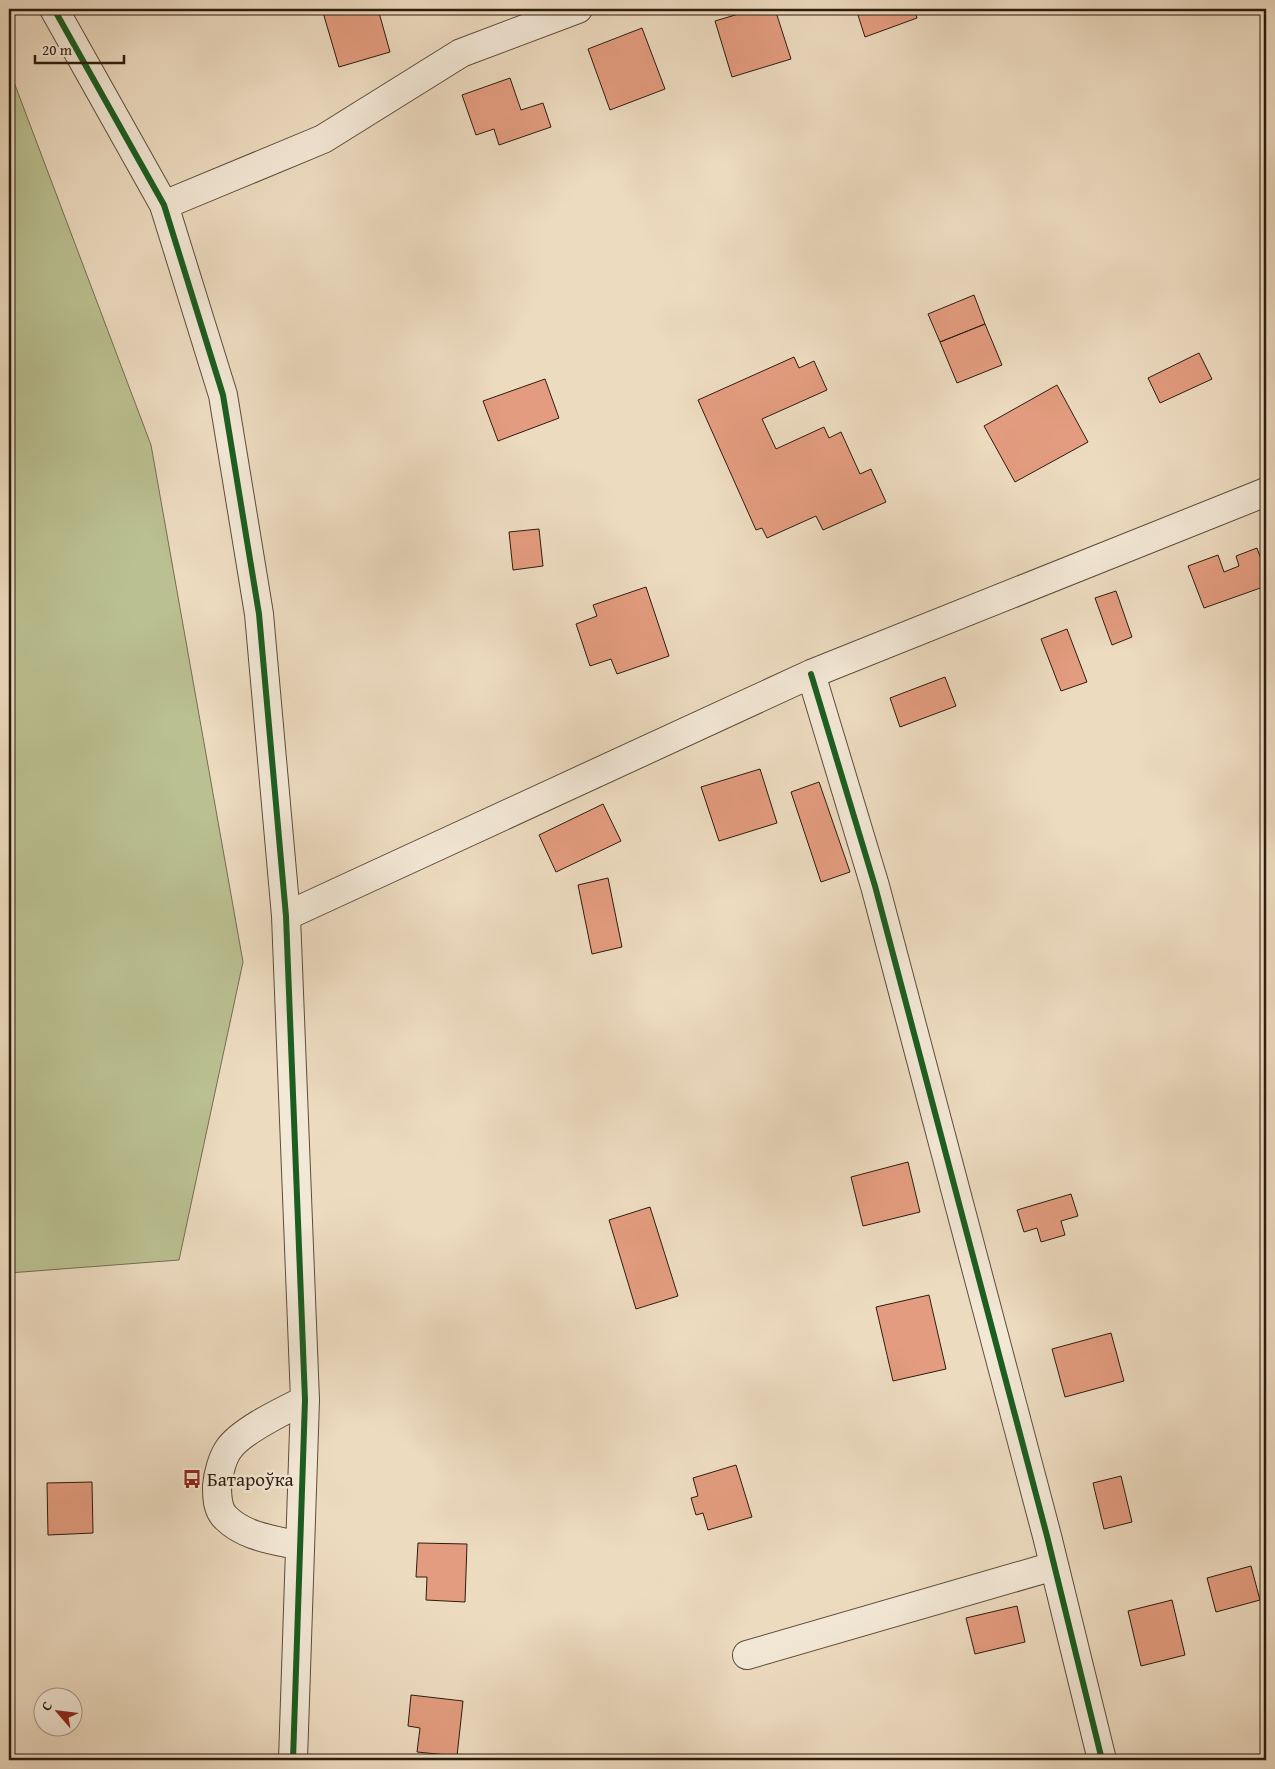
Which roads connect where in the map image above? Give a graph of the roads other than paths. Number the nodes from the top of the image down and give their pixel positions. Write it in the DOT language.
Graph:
graph roads {
  1 [pos="54,9"];
  2 [pos="578,9"];
  3 [pos="164,205"];
  4 [pos="1266,492"];
  5 [pos="811,674"];
  6 [pos="286,916"];
  7 [pos="305,1400"];
  8 [pos="300,1546"];
  9 [pos="1054,1566"];
  10 [pos="747,1655"];
  11 [pos="294,1760"];
  12 [pos="1102,1760"];
  1 -- 3 [label="street"];
  2 -- 3 [label="street"];
  3 -- 6 [label="street"];
  4 -- 5 [label="street"];
  5 -- 6 [label="street"];
  5 -- 9 [label="street"];
  6 -- 7 [label="street"];
  7 -- 8 [label="street"];
  7 -- 8 [label="street"];
  8 -- 11 [label="street"];
  9 -- 10 [label="street"];
  9 -- 12 [label="street"];
}
